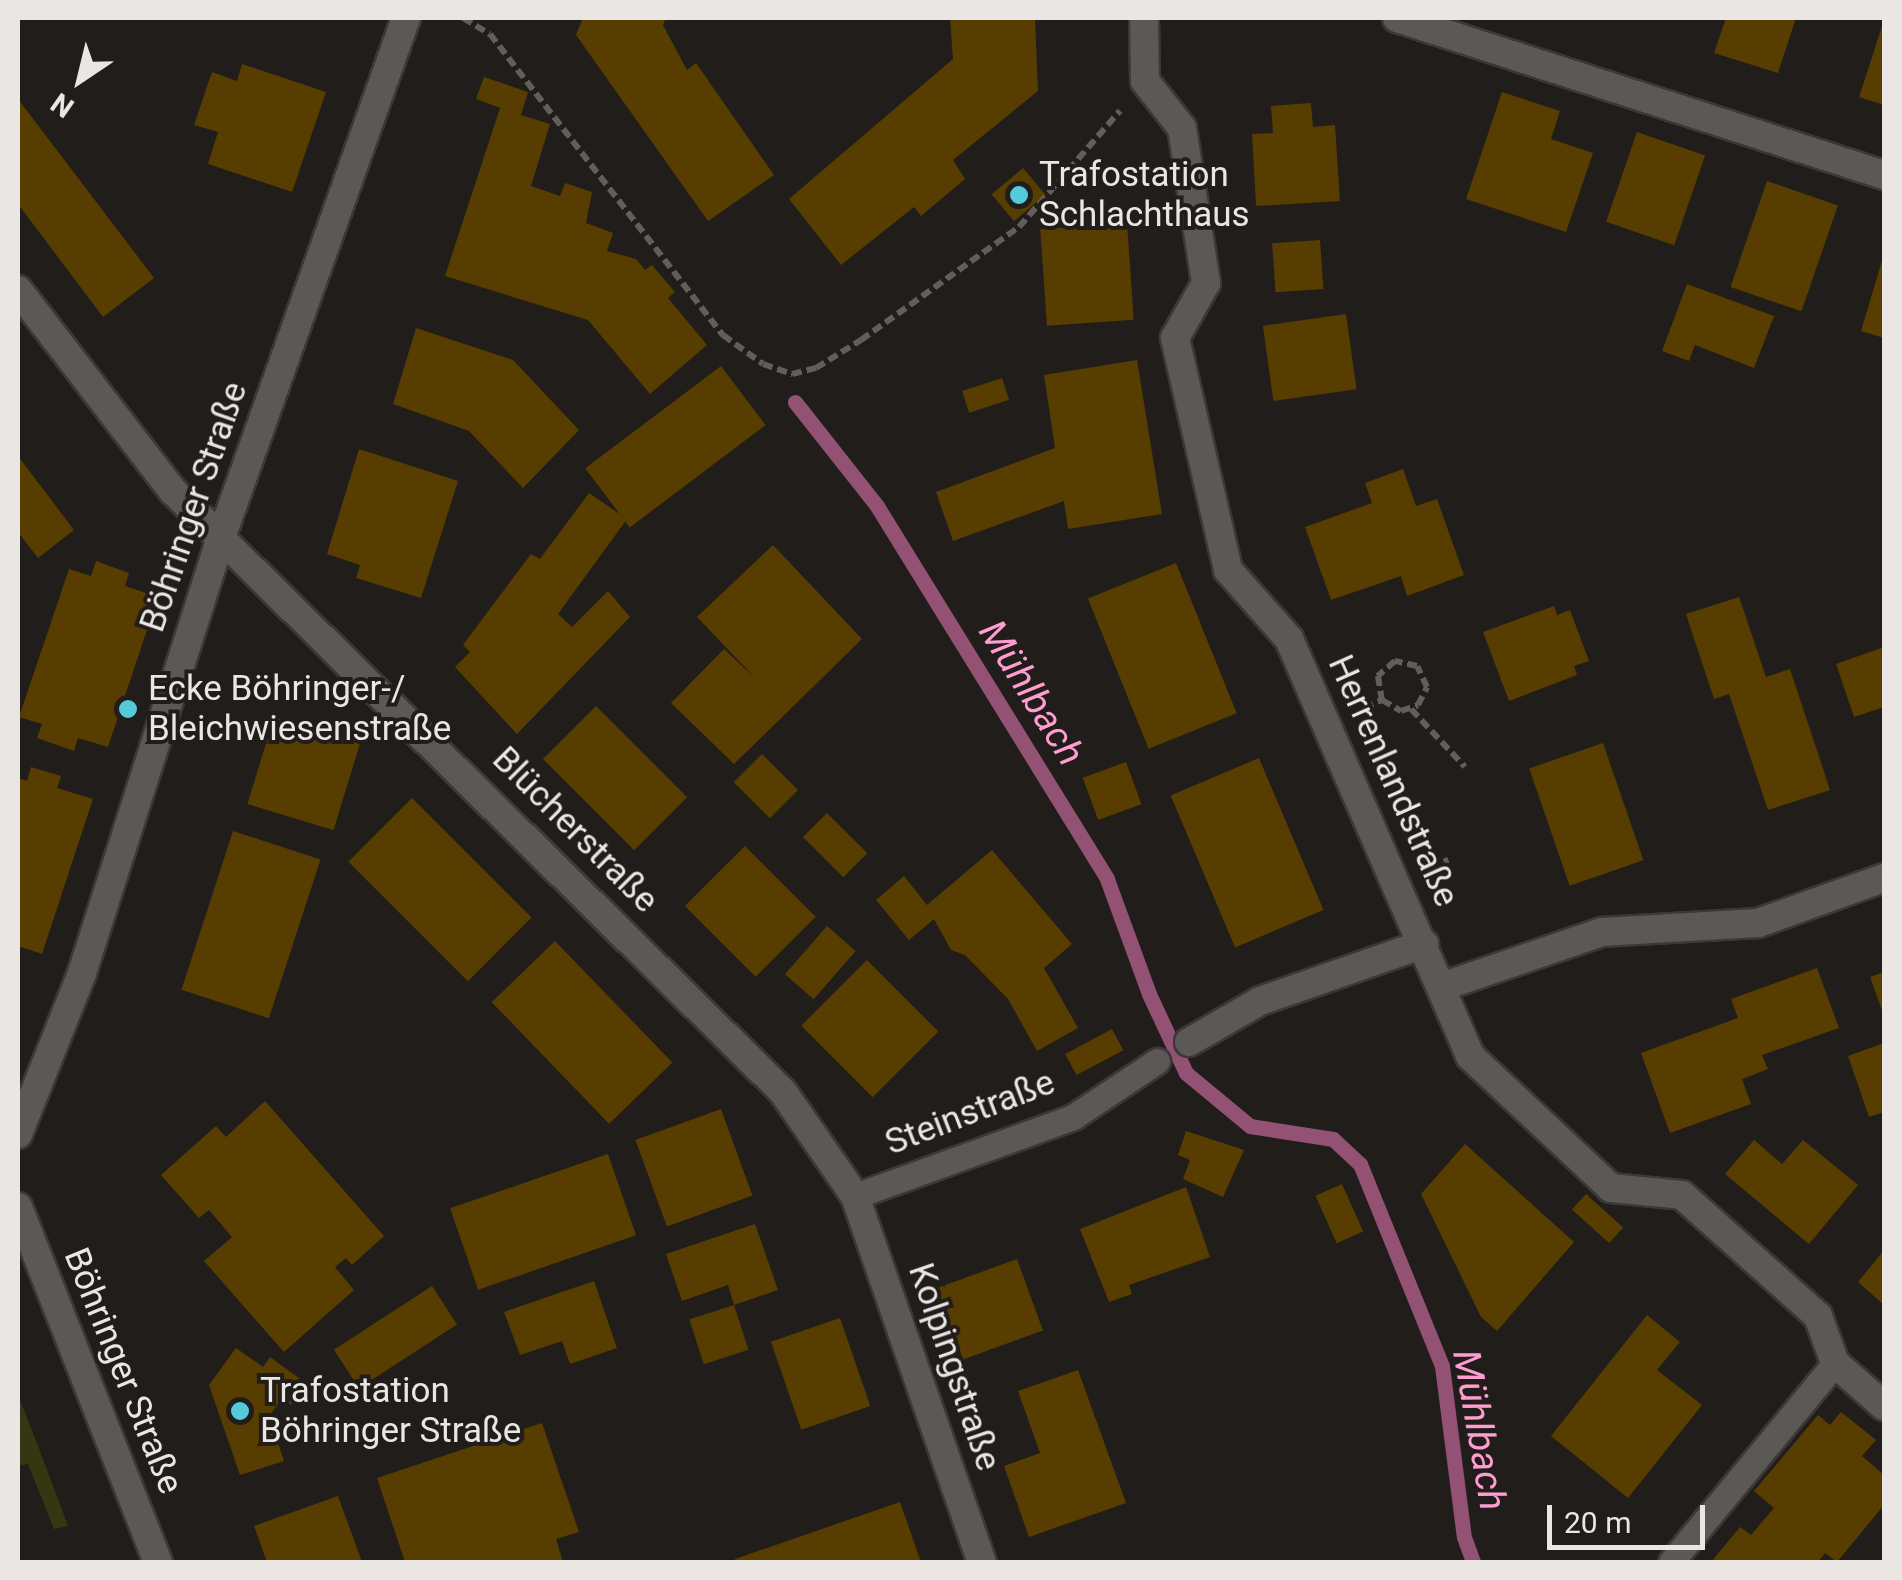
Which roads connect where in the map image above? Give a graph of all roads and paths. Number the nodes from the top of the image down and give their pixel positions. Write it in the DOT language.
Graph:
graph roads {
  1 [pos="406,18"];
  2 [pos="463,18"];
  3 [pos="1144,18"];
  4 [pos="1397,18"];
  5 [pos="1145,81"];
  6 [pos="1884,176"];
  7 [pos="18,290"];
  8 [pos="222,535"];
  9 [pos="1382,700"];
  10 [pos="1410,708"];
  11 [pos="1326,726"];
  12 [pos="1465,767"];
  13 [pos="1884,878"];
  14 [pos="1424,944"];
  15 [pos="1444,986"];
  16 [pos="1188,1042"];
  17 [pos="1157,1062"];
  18 [pos="18,1134"];
  19 [pos="855,1196"];
  20 [pos="18,1207"];
  21 [pos="1835,1363"];
  22 [pos="1884,1406"];
  23 [pos="158,1562"];
  24 [pos="982,1562"];
  25 [pos="1672,1562"];
  1 -- 8 [label="street, Böhringer Straße"];
  2 -- 5 [label="path"];
  3 -- 5 [label="street"];
  4 -- 6 [label="street"];
  5 -- 11 [label="street, Herrenlandstraße"];
  7 -- 8 [label="street, Blücherstraße"];
  8 -- 18 [label="street, Böhringer Straße"];
  8 -- 19 [label="street, Blücherstraße"];
  9 -- 10 [label="path"];
  9 -- 10 [label="path"];
  9 -- 11 [label="path"];
  10 -- 12 [label="path"];
  11 -- 14 [label="street, Herrenlandstraße"];
  13 -- 15 [label="street"];
  14 -- 15 [label="street, Herrenlandstraße"];
  14 -- 16 [label="street"];
  15 -- 21 [label="street, Herrenlandstraße"];
  17 -- 19 [label="lane, Steinstraße"];
  19 -- 24 [label="street, Kolpingstraße"];
  20 -- 23 [label="street, Böhringer Straße"];
  21 -- 22 [label="street, Herrenlandstraße"];
  21 -- 25 [label="lane"];
}
